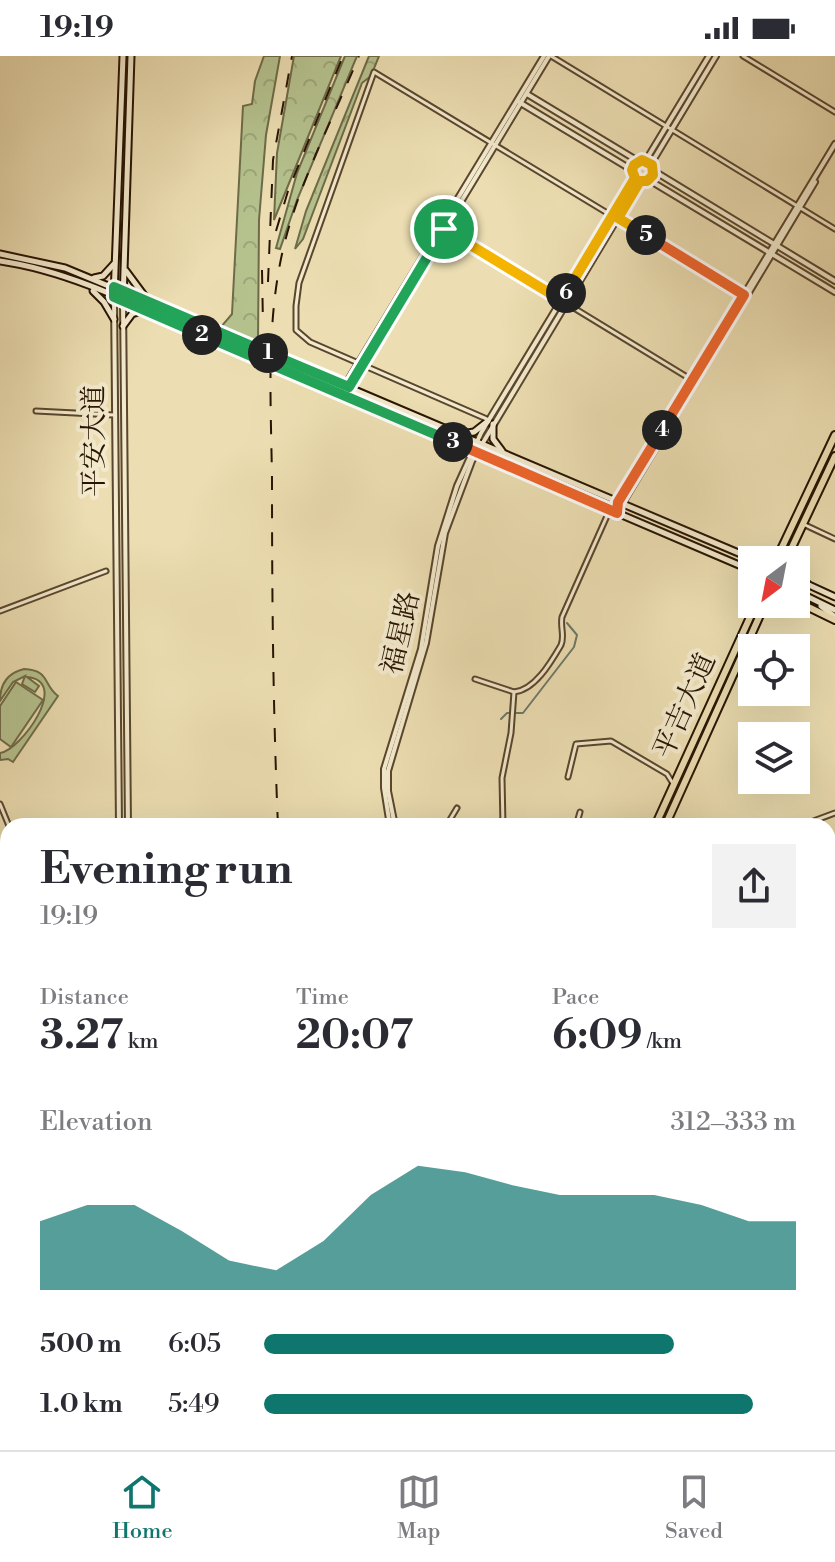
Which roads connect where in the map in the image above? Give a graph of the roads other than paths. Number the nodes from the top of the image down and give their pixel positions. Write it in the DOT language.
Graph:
graph roads {
  1 [pos="123,56"];
  2 [pos="131,56"];
  3 [pos="548,56"];
  4 [pos="709,56"];
  5 [pos="716,56"];
  6 [pos="743,56"];
  7 [pos="525,92"];
  8 [pos="519,102"];
  9 [pos="835,112"];
  10 [pos="669,128"];
  11 [pos="494,143"];
  12 [pos="835,146"];
  13 [pos="638,161"];
  14 [pos="648,162"];
  15 [pos="632,170"];
  16 [pos="654,171"];
  17 [pos="638,180"];
  18 [pos="649,180"];
  19 [pos="799,207"];
  20 [pos="615,216"];
  21 [pos="442,228"];
  22 [pos="835,229"];
  23 [pos="776,245"];
  24 [pos="771,253"];
  25 [pos="0,254"];
  26 [pos="115,259"];
  27 [pos="0,261"];
  28 [pos="124,265"];
  29 [pos="91,278"];
  30 [pos="835,281"];
  31 [pos="86,286"];
  32 [pos="114,287"];
  33 [pos="123,291"];
  34 [pos="835,292"];
  35 [pos="745,296"];
  36 [pos="114,297"];
  37 [pos="123,301"];
  38 [pos="564,302"];
  39 [pos="153,304"];
  40 [pos="145,310"];
  41 [pos="114,319"];
  42 [pos="123,326"];
  43 [pos="360,364"];
  44 [pos="694,381"];
  45 [pos="347,386"];
  46 [pos="36,411"];
  47 [pos="114,415"];
  48 [pos="490,422"];
  49 [pos="440,426"];
  50 [pos="456,433"];
  51 [pos="436,435"];
  52 [pos="835,435"];
  53 [pos="479,443"];
  54 [pos="474,452"];
  55 [pos="506,454"];
  56 [pos="835,456"];
  57 [pos="529,464"];
  58 [pos="525,473"];
  59 [pos="601,495"];
  60 [pos="620,503"];
  61 [pos="597,504"];
  62 [pos="637,510"];
  63 [pos="617,513"];
  64 [pos="633,520"];
  65 [pos="803,524"];
  66 [pos="835,539"];
  67 [pos="783,546"];
  68 [pos="793,546"];
  69 [pos="738,552"];
  70 [pos="738,564"];
  71 [pos="106,571"];
  72 [pos="810,585"];
  73 [pos="835,597"];
  74 [pos="810,598"];
  75 [pos="810,607"];
  76 [pos="835,610"];
  77 [pos="0,611"];
  78 [pos="750,618"];
  79 [pos="760,618"];
  80 [pos="835,618"];
  81 [pos="475,679"];
  82 [pos="514,692"];
  83 [pos="116,747"];
  84 [pos="126,747"];
  85 [pos="679,772"];
  86 [pos="667,774"];
  87 [pos="568,777"];
  88 [pos="673,786"];
  89 [pos="457,808"];
  90 [pos="580,812"];
  91 [pos="119,818"];
  92 [pos="128,818"];
  93 [pos="390,818"];
  94 [pos="451,818"];
  95 [pos="503,818"];
  96 [pos="578,818"];
  97 [pos="659,818"];
  98 [pos="669,818"];
  1 -- 26 [label="main road, 平安大道"];
  2 -- 28 [label="main road, 平安大道"];
  3 -- 7 [label="street"];
  3 -- 10 [label="street"];
  4 -- 10 [label="street"];
  5 -- 10 [label="street"];
  6 -- 9 [label="street"];
  7 -- 8 [label="street"];
  7 -- 13 [label="street"];
  8 -- 11 [label="street"];
  8 -- 15 [label="street"];
  10 -- 14 [label="street"];
  10 -- 19 [label="street"];
  11 -- 20 [label="street"];
  11 -- 21 [label="street"];
  11 -- 43 [label="street"];
  12 -- 19 [label="street"];
  13 -- 14 [label="street"];
  13 -- 15 [label="street"];
  14 -- 16 [label="street"];
  15 -- 17 [label="street"];
  16 -- 18 [label="street"];
  16 -- 23 [label="street"];
  17 -- 18 [label="street"];
  17 -- 20 [label="street, 福星路"];
  18 -- 24 [label="street"];
  19 -- 22 [label="street"];
  19 -- 23 [label="street"];
  20 -- 35 [label="street"];
  20 -- 38 [label="street, 福星路"];
  21 -- 38 [label="street"];
  21 -- 43 [label="street"];
  23 -- 24 [label="street"];
  23 -- 30 [label="street"];
  24 -- 34 [label="street"];
  24 -- 35 [label="street"];
  25 -- 29 [label="main road"];
  26 -- 29 [label="main road"];
  26 -- 32 [label="main road, 平安大道"];
  27 -- 31 [label="main road"];
  28 -- 33 [label="main road, 平安大道"];
  28 -- 39 [label="main road"];
  29 -- 32 [label="main road"];
  31 -- 36 [label="main road"];
  31 -- 41 [label="main road"];
  32 -- 33 [label="main road"];
  32 -- 36 [label="main road, 平安大道"];
  33 -- 37 [label="main road, 平安大道"];
  33 -- 39 [label="main road"];
  35 -- 44 [label="street"];
  36 -- 37 [label="main road"];
  36 -- 41 [label="street, 平安大道"];
  37 -- 40 [label="main road"];
  37 -- 42 [label="street, 平安大道"];
  38 -- 44 [label="street"];
  38 -- 48 [label="street, 福星路"];
  39 -- 45 [label="main road, bridge"];
  40 -- 42 [label="main road"];
  40 -- 51 [label="main road, bridge"];
  41 -- 47 [label="street, 平安大道"];
  42 -- 84 [label="street, 平安大道"];
  43 -- 45 [label="street"];
  43 -- 48 [label="street"];
  44 -- 60 [label="street"];
  45 -- 49 [label="main road"];
  46 -- 47 [label="street"];
  47 -- 83 [label="street, 平安大道"];
  48 -- 50 [label="main road"];
  48 -- 53 [label="street, 福星路"];
  48 -- 55 [label="main road"];
  49 -- 50 [label="main road"];
  49 -- 51 [label="main road"];
  50 -- 53 [label="main road"];
  51 -- 54 [label="main road"];
  52 -- 67 [label="main road"];
  53 -- 54 [label="street, 福星路"];
  53 -- 55 [label="main road"];
  54 -- 58 [label="main road"];
  54 -- 93 [label="street, 福星路"];
  55 -- 57 [label="main road"];
  56 -- 65 [label="main road"];
  57 -- 58 [label="main road"];
  57 -- 59 [label="main road"];
  58 -- 61 [label="main road"];
  59 -- 60 [label="main road"];
  59 -- 61 [label="main road"];
  60 -- 62 [label="main road"];
  60 -- 63 [label="street"];
  61 -- 63 [label="main road"];
  62 -- 64 [label="main road"];
  62 -- 69 [label="main road"];
  63 -- 64 [label="main road"];
  63 -- 82 [label="street"];
  64 -- 70 [label="main road"];
  65 -- 66 [label="street"];
  65 -- 68 [label="main road"];
  71 -- 77 [label="street"];
  72 -- 73 [label="main road"];
  74 -- 76 [label="main road"];
  74 -- 80 [label="main road"];
  75 -- 80 [label="main road"];
  78 -- 85 [label="main road, 平吉大道"];
  79 -- 98 [label="main road, 平吉大道"];
  81 -- 82 [label="street"];
  82 -- 95 [label="street"];
  83 -- 84 [label="street"];
  83 -- 91 [label="street, 平安大道"];
  84 -- 92 [label="street, 平安大道"];
  85 -- 86 [label="street"];
  85 -- 88 [label="main road, 平吉大道"];
  86 -- 87 [label="street"];
  86 -- 88 [label="street"];
  88 -- 97 [label="main road, 平吉大道"];
  89 -- 94 [label="street"];
  90 -- 96 [label="street"];
}
